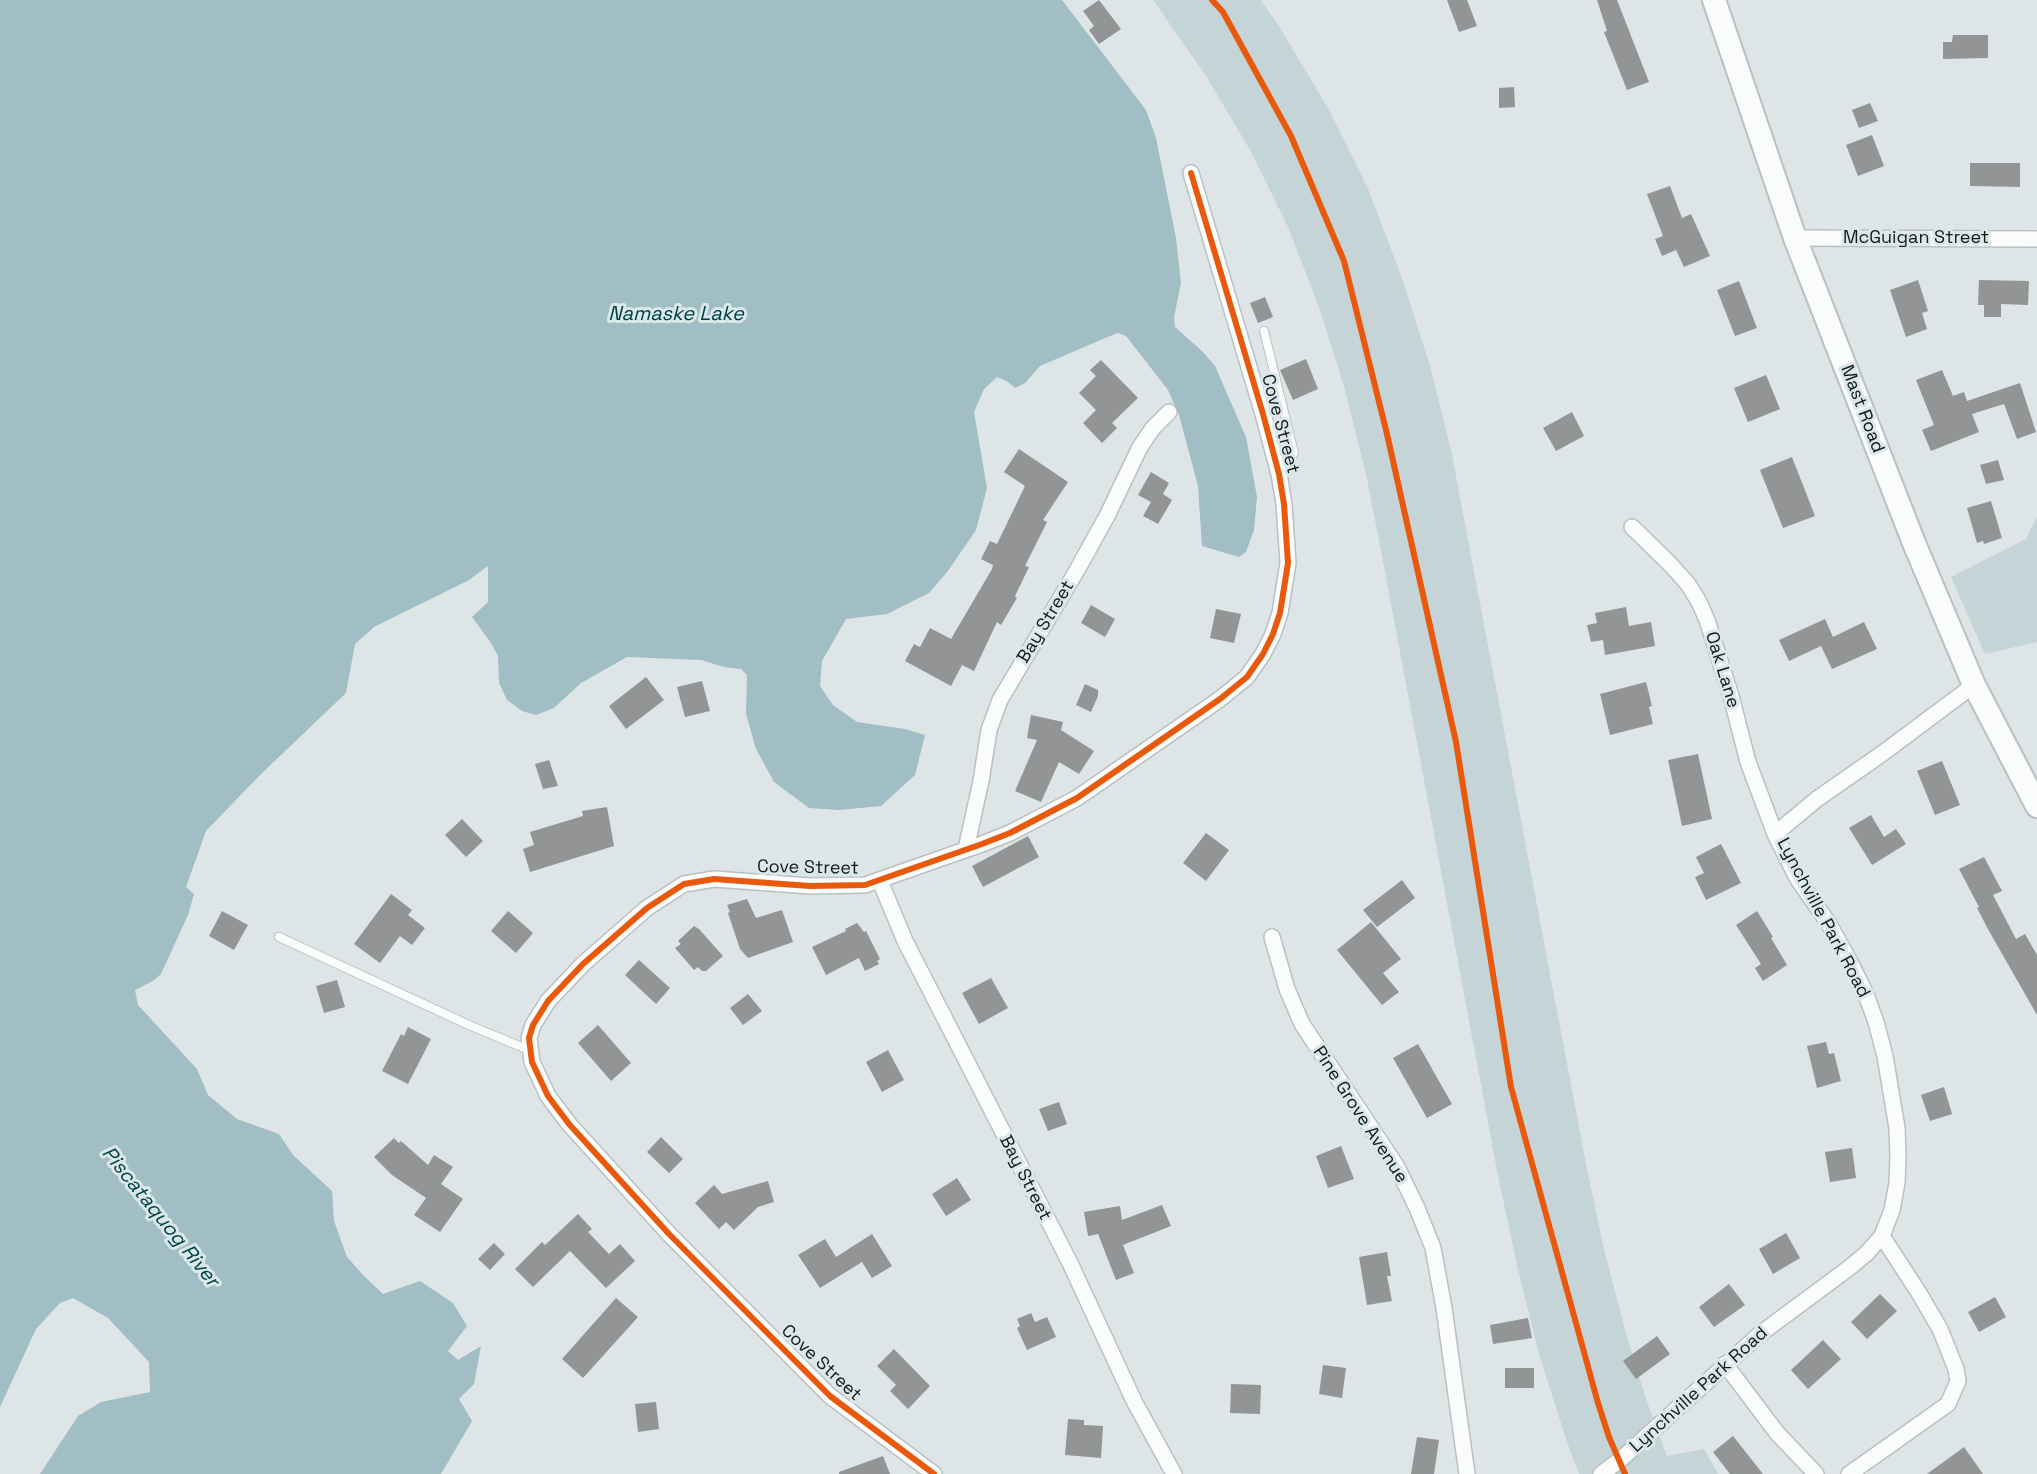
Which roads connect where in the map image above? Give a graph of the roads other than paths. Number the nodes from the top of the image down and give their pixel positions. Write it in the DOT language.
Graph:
graph roads {
  1 [pos="1714,0"];
  2 [pos="1191,173"];
  3 [pos="1795,238"];
  4 [pos="2037,238"];
  5 [pos="1264,331"];
  6 [pos="1169,412"];
  7 [pos="1279,474"];
  8 [pos="1632,527"];
  9 [pos="1974,685"];
  10 [pos="2037,804"];
  11 [pos="1775,834"];
  12 [pos="966,849"];
  13 [pos="880,880"];
  14 [pos="279,937"];
  15 [pos="1272,937"];
  16 [pos="529,1050"];
  17 [pos="1882,1236"];
  18 [pos="1725,1364"];
  19 [pos="934,1474"];
  20 [pos="1174,1474"];
  21 [pos="1467,1474"];
  22 [pos="1601,1474"];
  23 [pos="1816,1474"];
  24 [pos="1850,1474"];
  1 -- 3 [label="main road, Mast Road"];
  2 -- 7 [label="street, Cove Street"];
  3 -- 4 [label="street, McGuigan Street"];
  3 -- 9 [label="main road, Mast Road"];
  5 -- 7 [label="lane"];
  6 -- 12 [label="street, Bay Street"];
  7 -- 12 [label="street, Cove Street"];
  8 -- 11 [label="street, Oak Lane"];
  9 -- 10 [label="main road, Mast Road"];
  9 -- 11 [label="street, Lynchville Park Road"];
  11 -- 17 [label="street, Lynchville Park Road"];
  12 -- 13 [label="street, Cove Street"];
  13 -- 16 [label="street, Cove Street"];
  13 -- 20 [label="street, Bay Street"];
  14 -- 16 [label="lane"];
  15 -- 21 [label="street, Pine Grove Avenue"];
  16 -- 19 [label="street, Cove Street"];
  17 -- 18 [label="street, Lynchville Park Road"];
  17 -- 24 [label="street"];
  18 -- 22 [label="street, Lynchville Park Road"];
  18 -- 23 [label="street"];
}
